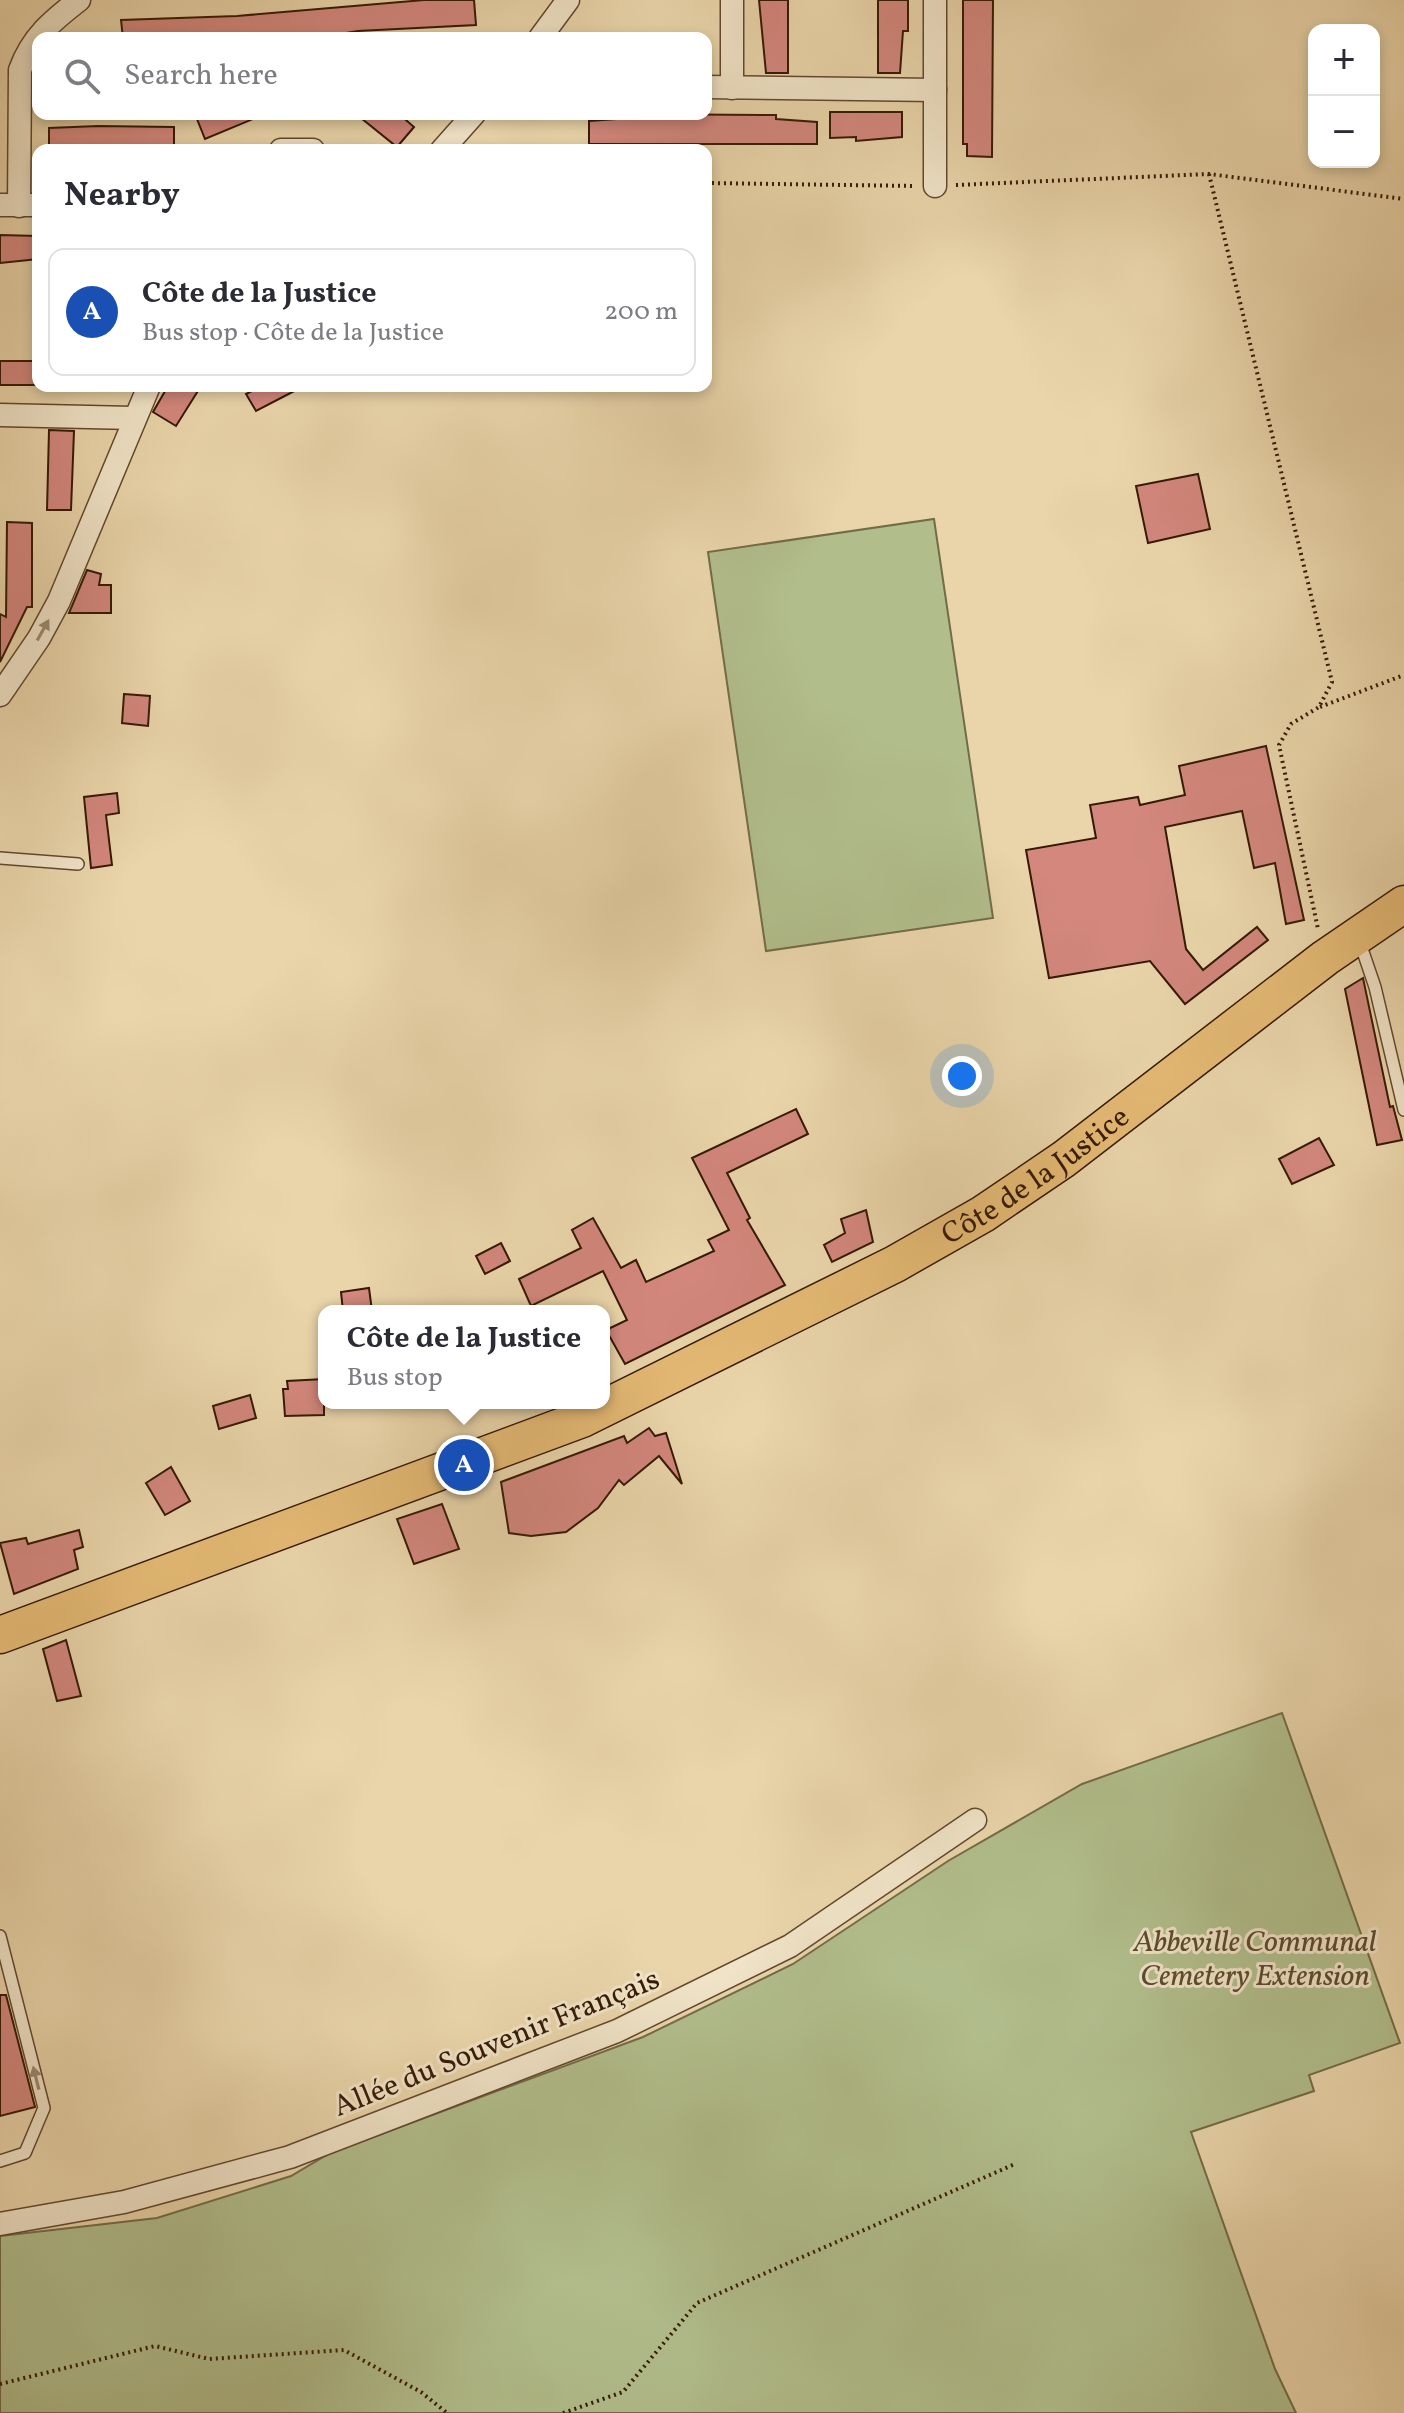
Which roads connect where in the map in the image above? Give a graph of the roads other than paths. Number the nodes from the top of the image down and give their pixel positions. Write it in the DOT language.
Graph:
graph roads {
  1 [pos="79,0"];
  2 [pos="568,0"];
  3 [pos="732,0"];
  4 [pos="935,0"];
  5 [pos="40,32"];
  6 [pos="544,32"];
  7 [pos="32,43"];
  8 [pos="712,87"];
  9 [pos="732,88"];
  10 [pos="935,90"];
  11 [pos="469,120"];
  12 [pos="447,144"];
  13 [pos="935,186"];
  14 [pos="19,205"];
  15 [pos="146,392"];
  16 [pos="0,415"];
  17 [pos="133,418"];
  18 [pos="0,695"];
  19 [pos="0,858"];
  20 [pos="78,864"];
  21 [pos="1404,904"];
  22 [pos="1404,911"];
  23 [pos="1363,932"];
  24 [pos="1404,1110"];
  25 [pos="610,1405"];
  26 [pos="602,1409"];
  27 [pos="0,1635"];
  28 [pos="975,1820"];
  29 [pos="0,1936"];
  30 [pos="0,2161"];
  31 [pos="0,2224"];
  1 -- 5 [label="street"];
  2 -- 6 [label="street"];
  3 -- 9 [label="street"];
  4 -- 10 [label="street"];
  7 -- 14 [label="street"];
  8 -- 9 [label="street"];
  9 -- 10 [label="street"];
  10 -- 13 [label="street"];
  11 -- 12 [label="street"];
  15 -- 17 [label="street"];
  16 -- 17 [label="street"];
  18 -- 17 [label="street, one-way"];
  19 -- 20 [label="lane"];
  21 -- 23 [label="main road, Côte de la Justice"];
  22 -- 23 [label="main road, Côte de la Justice"];
  23 -- 24 [label="lane"];
  23 -- 25 [label="main road, Côte de la Justice"];
  26 -- 27 [label="main road, Côte de la Justice"];
  28 -- 31 [label="street, Allée du Souvenir Français"];
  30 -- 29 [label="lane, one-way"];
}
